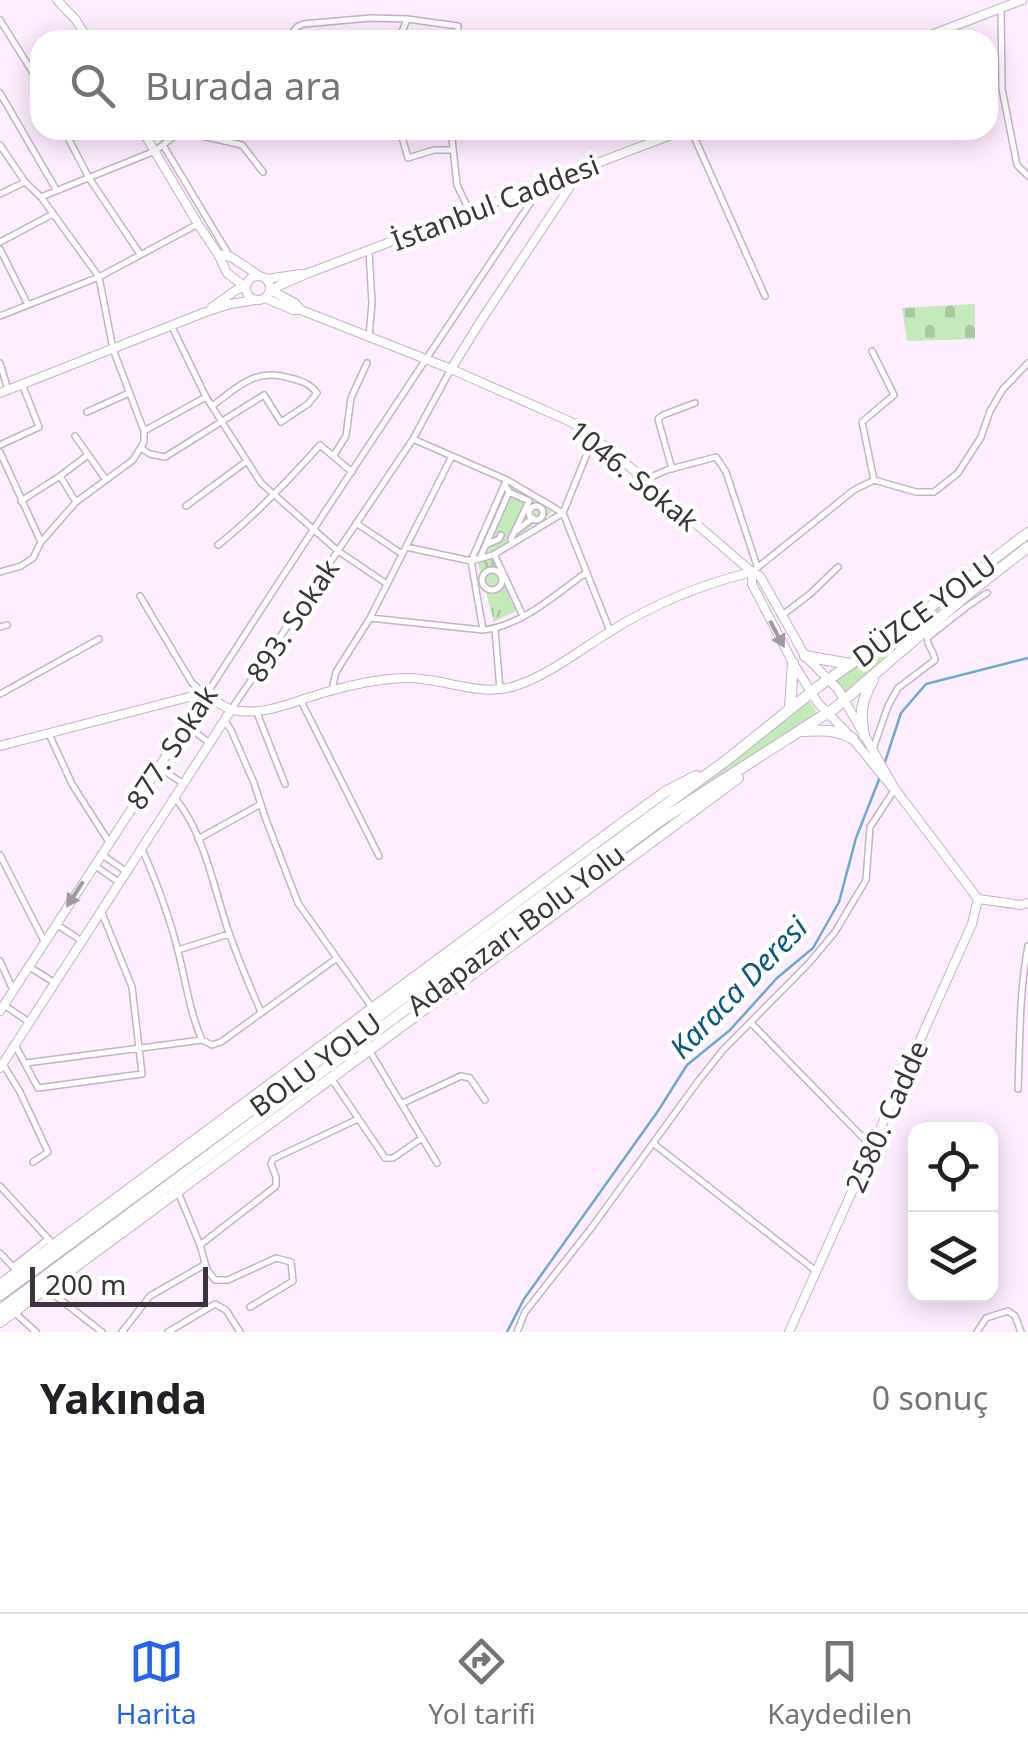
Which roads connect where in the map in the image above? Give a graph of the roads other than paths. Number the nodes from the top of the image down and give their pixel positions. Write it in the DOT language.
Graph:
graph roads {
  1 [pos="57,0"];
  2 [pos="1022,0"];
  3 [pos="1001,8"];
  4 [pos="407,19"];
  5 [pos="0,20"];
  6 [pos="82,30"];
  7 [pos="295,30"];
  8 [pos="403,30"];
  9 [pos="458,30"];
  10 [pos="949,30"];
  11 [pos="30,68"];
  12 [pos="0,93"];
  13 [pos="69,140"];
  14 [pos="151,140"];
  15 [pos="169,140"];
  16 [pos="229,140"];
  17 [pos="403,140"];
  18 [pos="452,140"];
  19 [pos="661,140"];
  20 [pos="693,140"];
  21 [pos="0,145"];
  22 [pos="159,148"];
  23 [pos="452,150"];
  24 [pos="581,170"];
  25 [pos="263,172"];
  26 [pos="1028,176"];
  27 [pos="89,178"];
  28 [pos="24,182"];
  29 [pos="542,184"];
  30 [pos="58,190"];
  31 [pos="0,194"];
  32 [pos="41,197"];
  33 [pos="470,212"];
  34 [pos="53,214"];
  35 [pos="198,224"];
  36 [pos="0,245"];
  37 [pos="369,250"];
  38 [pos="140,254"];
  39 [pos="218,254"];
  40 [pos="231,257"];
  41 [pos="227,273"];
  42 [pos="306,274"];
  43 [pos="99,277"];
  44 [pos="263,277"];
  45 [pos="245,287"];
  46 [pos="263,296"];
  47 [pos="765,296"];
  48 [pos="216,304"];
  49 [pos="28,305"];
  50 [pos="203,314"];
  51 [pos="0,316"];
  52 [pos="172,327"];
  53 [pos="369,337"];
  54 [pos="113,350"];
  55 [pos="872,351"];
  56 [pos="426,360"];
  57 [pos="0,363"];
  58 [pos="367,363"];
  59 [pos="1028,363"];
  60 [pos="451,369"];
  61 [pos="22,384"];
  62 [pos="4,391"];
  63 [pos="129,393"];
  64 [pos="206,397"];
  65 [pos="695,404"];
  66 [pos="212,406"];
  67 [pos="87,412"];
  68 [pos="221,422"];
  69 [pos="144,430"];
  70 [pos="75,436"];
  71 [pos="593,437"];
  72 [pos="413,439"];
  73 [pos="0,448"];
  74 [pos="142,448"];
  75 [pos="88,454"];
  76 [pos="334,456"];
  77 [pos="452,457"];
  78 [pos="247,461"];
  79 [pos="672,469"];
  80 [pos="352,472"];
  81 [pos="60,476"];
  82 [pos="106,480"];
  83 [pos="644,480"];
  84 [pos="874,480"];
  85 [pos="506,482"];
  86 [pos="509,492"];
  87 [pos="274,496"];
  88 [pos="21,501"];
  89 [pos="76,502"];
  90 [pos="186,506"];
  91 [pos="556,508"];
  92 [pos="564,512"];
  93 [pos="529,513"];
  94 [pos="543,513"];
  95 [pos="356,523"];
  96 [pos="312,528"];
  97 [pos="492,530"];
  98 [pos="515,531"];
  99 [pos="1028,532"];
  100 [pos="501,534"];
  101 [pos="513,540"];
  102 [pos="42,542"];
  103 [pos="218,545"];
  104 [pos="484,546"];
  105 [pos="406,547"];
  106 [pos="1028,547"];
  107 [pos="338,551"];
  108 [pos="402,554"];
  109 [pos="494,554"];
  110 [pos="480,558"];
  111 [pos="471,561"];
  112 [pos="838,567"];
  113 [pos="0,572"];
  114 [pos="587,572"];
  115 [pos="752,572"];
  116 [pos="503,575"];
  117 [pos="479,583"];
  118 [pos="387,584"];
  119 [pos="988,593"];
  120 [pos="140,596"];
  121 [pos="523,616"];
  122 [pos="781,616"];
  123 [pos="370,618"];
  124 [pos="495,629"];
  125 [pos="484,630"];
  126 [pos="610,631"];
  127 [pos="99,639"];
  128 [pos="805,656"];
  129 [pos="793,663"];
  130 [pos="850,664"];
  131 [pos="876,675"];
  132 [pos="819,686"];
  133 [pos="332,690"];
  134 [pos="500,691"];
  135 [pos="0,694"];
  136 [pos="206,696"];
  137 [pos="844,700"];
  138 [pos="301,701"];
  139 [pos="790,708"];
  140 [pos="232,710"];
  141 [pos="256,710"];
  142 [pos="826,714"];
  143 [pos="224,721"];
  144 [pos="185,725"];
  145 [pos="800,731"];
  146 [pos="49,734"];
  147 [pos="858,736"];
  148 [pos="210,743"];
  149 [pos="0,746"];
  150 [pos="769,751"];
  151 [pos="873,756"];
  152 [pos="728,759"];
  153 [pos="158,767"];
  154 [pos="184,784"];
  155 [pos="285,784"];
  156 [pos="891,784"];
  157 [pos="175,798"];
  158 [pos="261,804"];
  159 [pos="198,839"];
  160 [pos="109,842"];
  161 [pos="142,848"];
  162 [pos="101,854"];
  163 [pos="0,856"];
  164 [pos="379,856"];
  165 [pos="94,866"];
  166 [pos="128,872"];
  167 [pos="120,883"];
  168 [pos="978,899"];
  169 [pos="1026,907"];
  170 [pos="102,913"];
  171 [pos="56,924"];
  172 [pos="229,934"];
  173 [pos="82,941"];
  174 [pos="44,942"];
  175 [pos="1028,946"];
  176 [pos="178,950"];
  177 [pos="337,958"];
  178 [pos="0,961"];
  179 [pos="28,966"];
  180 [pos="55,983"];
  181 [pos="13,990"];
  182 [pos="2,1008"];
  183 [pos="372,1009"];
  184 [pos="261,1012"];
  185 [pos="29,1022"];
  186 [pos="751,1023"];
  187 [pos="202,1040"];
  188 [pos="15,1045"];
  189 [pos="138,1048"];
  190 [pos="369,1050"];
  191 [pos="26,1063"];
  192 [pos="2,1066"];
  193 [pos="332,1078"];
  194 [pos="1018,1089"];
  195 [pos="485,1100"];
  196 [pos="403,1104"];
  197 [pos="358,1118"];
  198 [pos="422,1138"];
  199 [pos="654,1144"];
  200 [pos="872,1148"];
  201 [pos="32,1162"];
  202 [pos="437,1163"];
  203 [pos="0,1186"];
  204 [pos="178,1192"];
  205 [pos="51,1242"];
  206 [pos="200,1245"];
  207 [pos="0,1253"];
  208 [pos="204,1265"];
  209 [pos="16,1269"];
  210 [pos="816,1271"];
  211 [pos="45,1288"];
  212 [pos="0,1289"];
  213 [pos="33,1298"];
  214 [pos="250,1307"];
  215 [pos="0,1310"];
  216 [pos="14,1312"];
  217 [pos="0,1320"];
  218 [pos="36,1332"];
  219 [pos="102,1332"];
  220 [pos="122,1332"];
  221 [pos="168,1332"];
  222 [pos="240,1332"];
  223 [pos="517,1332"];
  224 [pos="788,1332"];
  225 [pos="977,1332"];
  226 [pos="1021,1332"];
  1 -- 6 [label="street"];
  2 -- 3 [label="street"];
  3 -- 10 [label="street"];
  3 -- 26 [label="street"];
  4 -- 7 [label="street"];
  4 -- 8 [label="street"];
  4 -- 9 [label="street"];
  5 -- 11 [label="street"];
  12 -- 30 [label="street"];
  13 -- 27 [label="street"];
  14 -- 22 [label="street"];
  15 -- 22 [label="street"];
  16 -- 25 [label="street"];
  17 -- 23 [label="street"];
  18 -- 23 [label="street"];
  19 -- 24 [label="street, İstanbul Caddesi"];
  20 -- 47 [label="street"];
  21 -- 28 [label="street"];
  22 -- 27 [label="street"];
  22 -- 35 [label="street"];
  22 -- 40 [label="street"];
  23 -- 33 [label="street"];
  24 -- 29 [label="street, İstanbul Caddesi"];
  24 -- 60 [label="street, 893. Sokak"];
  27 -- 30 [label="street"];
  27 -- 38 [label="street"];
  28 -- 31 [label="street"];
  28 -- 32 [label="street"];
  29 -- 33 [label="street, İstanbul Caddesi"];
  29 -- 56 [label="street, 877. Sokak"];
  30 -- 32 [label="street"];
  32 -- 34 [label="street"];
  33 -- 37 [label="street, İstanbul Caddesi"];
  34 -- 36 [label="street"];
  34 -- 43 [label="street"];
  35 -- 38 [label="street"];
  35 -- 39 [label="street"];
  36 -- 49 [label="street"];
  37 -- 42 [label="street, İstanbul Caddesi"];
  37 -- 53 [label="street"];
  38 -- 43 [label="street"];
  39 -- 40 [label="street"];
  39 -- 41 [label="street"];
  40 -- 44 [label="street"];
  41 -- 45 [label="street"];
  41 -- 48 [label="street"];
  42 -- 44 [label="street, İstanbul Caddesi"];
  42 -- 46 [label="street, İstanbul Caddesi"];
  43 -- 49 [label="street"];
  43 -- 54 [label="street"];
  44 -- 45 [label="street"];
  44 -- 46 [label="street"];
  45 -- 46 [label="street"];
  45 -- 48 [label="street, İstanbul Caddesi"];
  46 -- 50 [label="street, İstanbul Caddesi"];
  46 -- 53 [label="street, 1046. Sokak"];
  48 -- 50 [label="street, İstanbul Caddesi"];
  49 -- 51 [label="street"];
  50 -- 52 [label="street, İstanbul Caddesi"];
  52 -- 54 [label="street, İstanbul Caddesi"];
  52 -- 64 [label="street"];
  53 -- 56 [label="street, 1046. Sokak"];
  54 -- 61 [label="street, İstanbul Caddesi"];
  54 -- 63 [label="street"];
  55 -- 84 [label="street"];
  56 -- 60 [label="street, 1046. Sokak"];
  56 -- 80 [label="street, 877. Sokak"];
  57 -- 62 [label="street"];
  58 -- 76 [label="street"];
  59 -- 84 [label="street"];
  60 -- 71 [label="street, 1046. Sokak"];
  60 -- 72 [label="street, 893. Sokak"];
  61 -- 62 [label="street, İstanbul Caddesi"];
  61 -- 73 [label="street"];
  63 -- 67 [label="street"];
  63 -- 69 [label="street"];
  64 -- 66 [label="street"];
  64 -- 69 [label="street"];
  65 -- 79 [label="street"];
  66 -- 68 [label="street"];
  66 -- 68 [label="street"];
  68 -- 74 [label="street"];
  68 -- 78 [label="street"];
  69 -- 74 [label="street"];
  70 -- 75 [label="street"];
  71 -- 83 [label="street, 1046. Sokak"];
  71 -- 92 [label="street"];
  72 -- 77 [label="street"];
  72 -- 95 [label="street, 893. Sokak"];
  73 -- 88 [label="street"];
  74 -- 82 [label="street"];
  75 -- 81 [label="street"];
  75 -- 82 [label="street"];
  76 -- 80 [label="street"];
  76 -- 87 [label="street"];
  77 -- 85 [label="street"];
  77 -- 105 [label="street"];
  78 -- 87 [label="street"];
  78 -- 90 [label="street"];
  79 -- 83 [label="street"];
  79 -- 115 [label="street"];
  80 -- 96 [label="street, 877. Sokak"];
  81 -- 88 [label="street"];
  81 -- 89 [label="street"];
  82 -- 89 [label="street"];
  83 -- 115 [label="street, 1046. Sokak"];
  84 -- 115 [label="street"];
  85 -- 86 [label="street"];
  85 -- 91 [label="street"];
  85 -- 111 [label="street"];
  86 -- 93 [label="street"];
  86 -- 97 [label="street"];
  87 -- 96 [label="street"];
  87 -- 103 [label="street"];
  88 -- 102 [label="street"];
  89 -- 102 [label="street"];
  91 -- 92 [label="street"];
  91 -- 94 [label="street"];
  92 -- 101 [label="street"];
  92 -- 114 [label="street"];
  93 -- 94 [label="street"];
  93 -- 94 [label="street"];
  93 -- 98 [label="street"];
  93 -- 98 [label="street"];
  95 -- 107 [label="street, 893. Sokak"];
  95 -- 108 [label="street"];
  96 -- 107 [label="street"];
  96 -- 136 [label="street, 877. Sokak"];
  97 -- 100 [label="street"];
  97 -- 104 [label="street"];
  98 -- 101 [label="street"];
  99 -- 130 [label="highway, DÜZCE YOLU"];
  100 -- 101 [label="street"];
  100 -- 104 [label="street"];
  101 -- 109 [label="street"];
  102 -- 113 [label="street"];
  104 -- 110 [label="street"];
  105 -- 108 [label="street"];
  105 -- 111 [label="street"];
  106 -- 131 [label="highway, Adapazarı-Bolu Yolu"];
  107 -- 118 [label="street"];
  107 -- 140 [label="street, 893. Sokak"];
  108 -- 118 [label="street"];
  109 -- 110 [label="street"];
  109 -- 116 [label="street"];
  110 -- 111 [label="street"];
  111 -- 117 [label="street"];
  112 -- 122 [label="street"];
  114 -- 121 [label="street"];
  114 -- 126 [label="street"];
  115 -- 122 [label="street"];
  115 -- 126 [label="street"];
  115 -- 129 [label="street, one-way"];
  116 -- 117 [label="street"];
  116 -- 117 [label="street"];
  116 -- 121 [label="street"];
  117 -- 125 [label="street"];
  118 -- 123 [label="street"];
  119 -- 151 [label="street"];
  120 -- 136 [label="street"];
  121 -- 124 [label="street"];
  122 -- 128 [label="street"];
  123 -- 125 [label="street"];
  123 -- 133 [label="street"];
  124 -- 125 [label="street"];
  124 -- 134 [label="street"];
  126 -- 134 [label="street"];
  127 -- 135 [label="street"];
  128 -- 130 [label="highway"];
  128 -- 132 [label="street"];
  129 -- 132 [label="street"];
  129 -- 139 [label="highway"];
  130 -- 132 [label="highway, DÜZCE YOLU"];
  131 -- 137 [label="highway, Adapazarı-Bolu Yolu"];
  131 -- 147 [label="highway"];
  132 -- 137 [label="street"];
  132 -- 139 [label="highway, BOLU YOLU"];
  132 -- 142 [label="street"];
  133 -- 134 [label="street"];
  133 -- 138 [label="street"];
  136 -- 140 [label="street"];
  136 -- 144 [label="street, 877. Sokak"];
  136 -- 146 [label="street"];
  137 -- 142 [label="highway, Adapazarı-Bolu Yolu"];
  137 -- 147 [label="street"];
  138 -- 141 [label="street"];
  138 -- 164 [label="street"];
  139 -- 152 [label="highway, BOLU YOLU"];
  140 -- 141 [label="street"];
  140 -- 143 [label="street, 893. Sokak"];
  141 -- 155 [label="street"];
  142 -- 145 [label="highway, Adapazarı-Bolu Yolu"];
  142 -- 147 [label="street"];
  143 -- 148 [label="street, 893. Sokak"];
  143 -- 158 [label="street"];
  144 -- 148 [label="street"];
  144 -- 153 [label="street, 877. Sokak"];
  145 -- 147 [label="highway"];
  145 -- 150 [label="highway, Adapazarı-Bolu Yolu"];
  146 -- 149 [label="street"];
  146 -- 160 [label="street"];
  147 -- 151 [label="street"];
  147 -- 151 [label="street"];
  148 -- 154 [label="street, 893. Sokak"];
  150 -- 190 [label="highway"];
  150 -- 215 [label="highway, Adapazarı-Bolu Yolu"];
  151 -- 156 [label="street"];
  152 -- 183 [label="highway"];
  152 -- 212 [label="highway, BOLU YOLU"];
  153 -- 154 [label="street"];
  153 -- 160 [label="street, 877. Sokak"];
  154 -- 157 [label="street, 893. Sokak"];
  156 -- 168 [label="street"];
  156 -- 186 [label="street"];
  157 -- 159 [label="street"];
  157 -- 161 [label="street, 893. Sokak"];
  158 -- 159 [label="street"];
  158 -- 177 [label="street"];
  159 -- 172 [label="street"];
  160 -- 162 [label="street, 877. Sokak"];
  161 -- 166 [label="street, 893. Sokak"];
  161 -- 176 [label="street"];
  162 -- 165 [label="street, 877. Sokak"];
  162 -- 166 [label="street"];
  163 -- 174 [label="street"];
  165 -- 167 [label="street"];
  165 -- 171 [label="street, 877. Sokak, one-way"];
  166 -- 167 [label="street, 893. Sokak"];
  167 -- 170 [label="street, 893. Sokak"];
  168 -- 169 [label="street"];
  168 -- 200 [label="street, 2580. Cadde"];
  170 -- 173 [label="street, 893. Sokak"];
  170 -- 189 [label="street"];
  171 -- 173 [label="street"];
  171 -- 174 [label="street, 877. Sokak"];
  172 -- 176 [label="street"];
  172 -- 184 [label="street"];
  173 -- 180 [label="street, 893. Sokak"];
  174 -- 179 [label="street, 877. Sokak"];
  175 -- 194 [label="street"];
  176 -- 187 [label="street"];
  177 -- 183 [label="street"];
  177 -- 184 [label="street"];
  178 -- 181 [label="street"];
  179 -- 180 [label="street"];
  179 -- 181 [label="street, 877. Sokak"];
  180 -- 185 [label="street, 893. Sokak"];
  181 -- 182 [label="street, 877. Sokak"];
  182 -- 185 [label="street"];
  183 -- 205 [label="highway"];
  184 -- 187 [label="street"];
  185 -- 188 [label="street, 893. Sokak"];
  186 -- 199 [label="street"];
  186 -- 200 [label="street"];
  187 -- 189 [label="street"];
  188 -- 191 [label="street"];
  188 -- 192 [label="street, 893. Sokak"];
  189 -- 191 [label="street"];
  189 -- 191 [label="street"];
  190 -- 193 [label="highway"];
  190 -- 196 [label="street"];
  192 -- 201 [label="street"];
  193 -- 197 [label="street"];
  193 -- 204 [label="highway"];
  195 -- 196 [label="street"];
  196 -- 198 [label="street"];
  197 -- 198 [label="street"];
  197 -- 206 [label="street"];
  198 -- 202 [label="street"];
  199 -- 210 [label="street"];
  199 -- 223 [label="street"];
  200 -- 210 [label="street, 2580. Cadde"];
  203 -- 205 [label="street"];
  204 -- 206 [label="street"];
  204 -- 211 [label="highway"];
  205 -- 209 [label="highway"];
  206 -- 208 [label="street"];
  207 -- 209 [label="street"];
  208 -- 214 [label="street"];
  208 -- 220 [label="street"];
  209 -- 212 [label="highway"];
  210 -- 224 [label="street, 2580. Cadde"];
  211 -- 213 [label="highway"];
  211 -- 219 [label="street"];
  213 -- 216 [label="highway"];
  213 -- 217 [label="highway"];
  216 -- 217 [label="highway"];
  216 -- 218 [label="street"];
  221 -- 222 [label="street"];
  225 -- 226 [label="street"];
}
